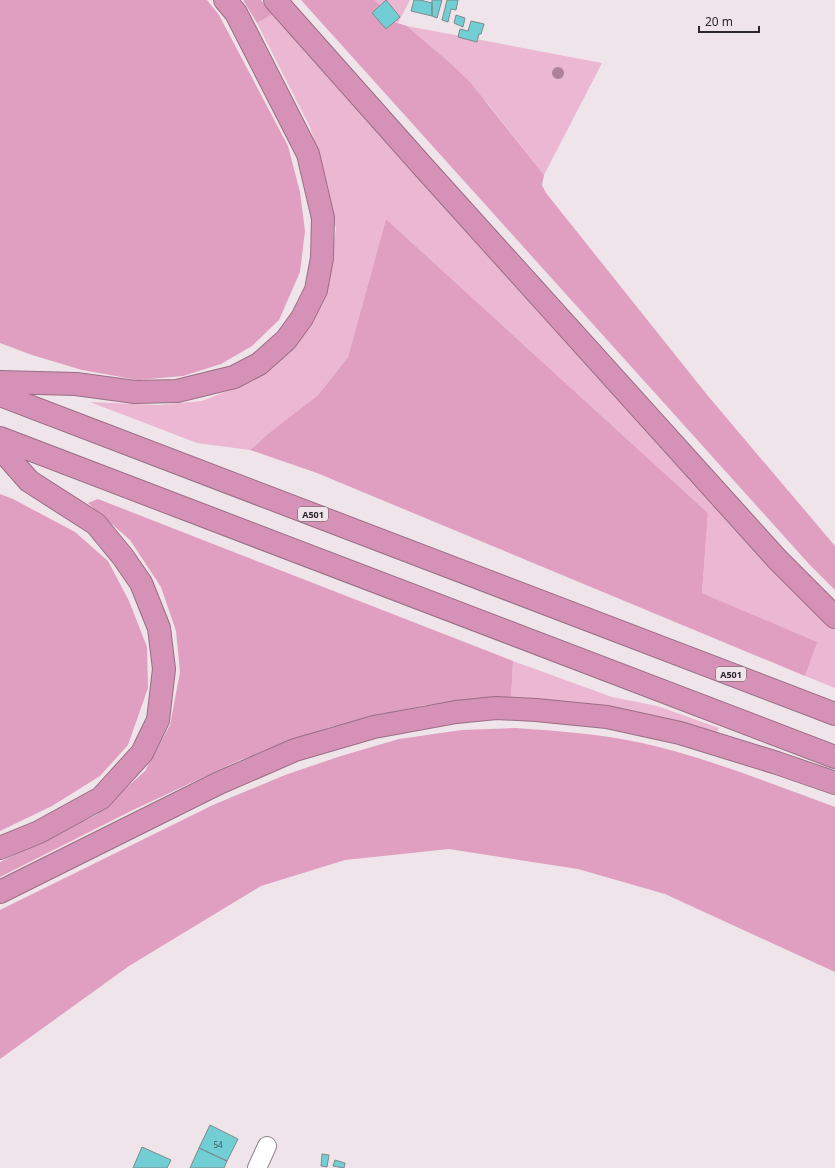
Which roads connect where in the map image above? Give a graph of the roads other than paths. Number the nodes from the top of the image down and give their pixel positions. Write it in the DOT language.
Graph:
graph roads {
  1 [pos="225,0"];
  2 [pos="275,0"];
  3 [pos="0,382"];
  4 [pos="0,395"];
  5 [pos="0,438"];
  6 [pos="0,448"];
  7 [pos="835,618"];
  8 [pos="835,714"];
  9 [pos="835,757"];
  10 [pos="835,782"];
  11 [pos="0,848"];
  12 [pos="0,892"];
  13 [pos="268,1146"];
  14 [pos="257,1168"];
  1 -- 3 [label="highway"];
  2 -- 7 [label="highway"];
  4 -- 8 [label="highway, A501"];
  5 -- 9 [label="highway"];
  6 -- 11 [label="highway"];
  10 -- 12 [label="highway"];
  13 -- 14 [label="street"];
}
